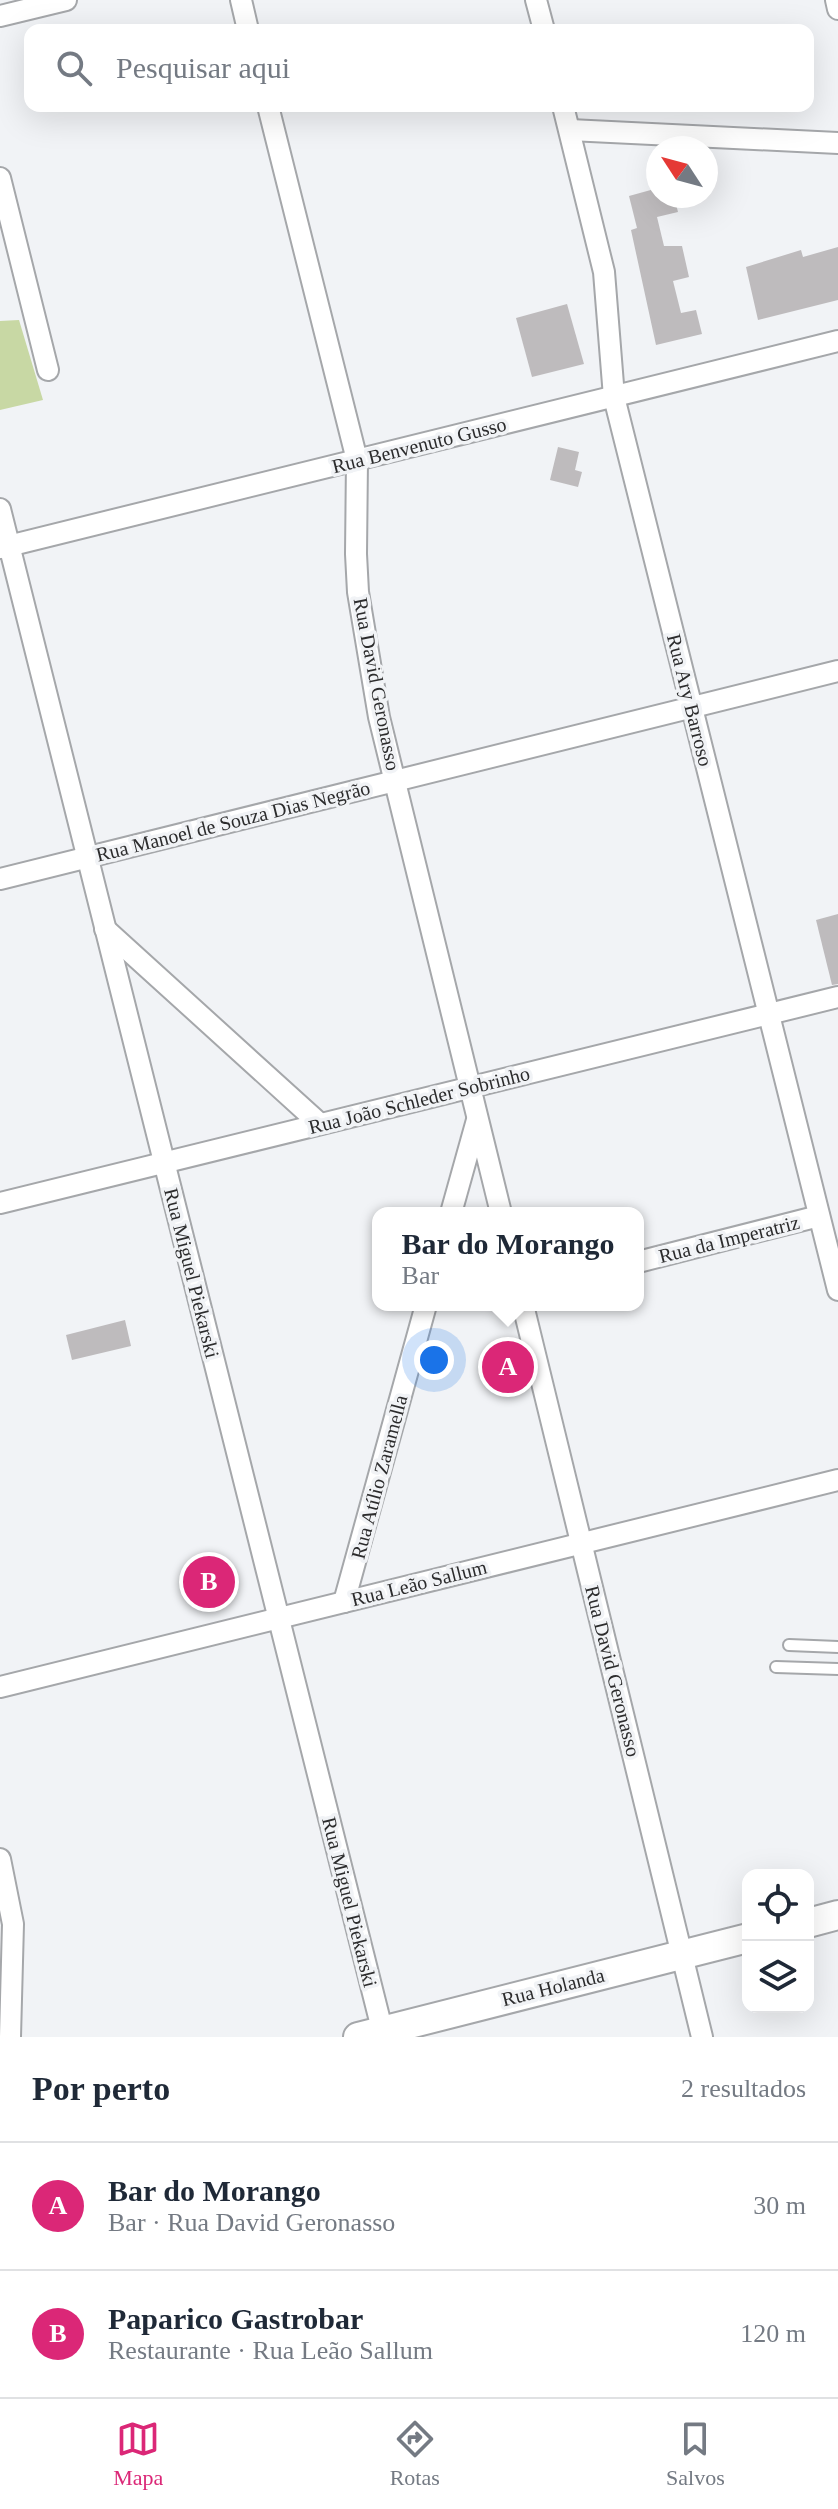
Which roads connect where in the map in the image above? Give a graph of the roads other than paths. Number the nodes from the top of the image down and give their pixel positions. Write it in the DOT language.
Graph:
graph roads {
  1 [pos="66,0"];
  2 [pos="241,0"];
  3 [pos="536,0"];
  4 [pos="836,0"];
  5 [pos="838,9"];
  6 [pos="0,16"];
  7 [pos="247,24"];
  8 [pos="542,24"];
  9 [pos="270,112"];
  10 [pos="565,112"];
  11 [pos="570,130"];
  12 [pos="838,143"];
  13 [pos="0,178"];
  14 [pos="838,341"];
  15 [pos="48,370"];
  16 [pos="614,397"];
  17 [pos="357,460"];
  18 [pos="0,509"];
  19 [pos="5,547"];
  20 [pos="838,671"];
  21 [pos="692,707"];
  22 [pos="395,781"];
  23 [pos="88,857"];
  24 [pos="0,879"];
  25 [pos="105,929"];
  26 [pos="838,997"];
  27 [pos="769,1014"];
  28 [pos="470,1087"];
  29 [pos="478,1118"];
  30 [pos="320,1124"];
  31 [pos="164,1162"];
  32 [pos="0,1203"];
  33 [pos="453,1207"];
  34 [pos="500,1207"];
  35 [pos="819,1216"];
  36 [pos="644,1260"];
  37 [pos="838,1290"];
  38 [pos="424,1311"];
  39 [pos="524,1311"];
  40 [pos="838,1480"];
  41 [pos="581,1543"];
  42 [pos="344,1602"];
  43 [pos="278,1618"];
  44 [pos="789,1645"];
  45 [pos="838,1647"];
  46 [pos="776,1667"];
  47 [pos="838,1669"];
  48 [pos="0,1687"];
  49 [pos="0,1859"];
  50 [pos="838,1915"];
  51 [pos="814,1921"];
  52 [pos="742,1939"];
  53 [pos="682,1954"];
  54 [pos="375,2035"];
  55 [pos="10,2037"];
  56 [pos="702,2037"];
  1 -- 6 [label="street"];
  2 -- 7 [label="street"];
  3 -- 8 [label="street"];
  4 -- 5 [label="street"];
  9 -- 17 [label="street, Rua David Geronasso"];
  10 -- 11 [label="street, Rua Ary Barroso"];
  11 -- 12 [label="street"];
  11 -- 16 [label="street, Rua Ary Barroso"];
  13 -- 15 [label="street"];
  14 -- 16 [label="street, Rua Benvenuto Gusso"];
  16 -- 17 [label="street, Rua Benvenuto Gusso"];
  16 -- 21 [label="street, Rua Ary Barroso"];
  17 -- 19 [label="street, Rua Benvenuto Gusso"];
  17 -- 22 [label="street, Rua David Geronasso"];
  18 -- 19 [label="street, Rua Miguel Piekarski"];
  19 -- 23 [label="street, Rua Miguel Piekarski"];
  20 -- 21 [label="street, Rua Manoel de Souza Dias Negrão"];
  21 -- 22 [label="street, Rua Manoel de Souza Dias Negrão"];
  21 -- 27 [label="street, Rua Ary Barroso"];
  22 -- 23 [label="street, Rua Manoel de Souza Dias Negrão"];
  22 -- 28 [label="street, Rua David Geronasso"];
  23 -- 24 [label="street, Rua Manoel de Souza Dias Negrão"];
  23 -- 25 [label="street, Rua Miguel Piekarski"];
  25 -- 30 [label="street"];
  25 -- 31 [label="street, Rua Miguel Piekarski"];
  26 -- 27 [label="street, Rua João Schleder Sobrinho"];
  27 -- 28 [label="street, Rua João Schleder Sobrinho"];
  27 -- 35 [label="street, Rua Ary Barroso"];
  28 -- 29 [label="street, Rua David Geronasso"];
  28 -- 30 [label="street, Rua João Schleder Sobrinho"];
  29 -- 33 [label="street"];
  29 -- 34 [label="street, Rua David Geronasso"];
  30 -- 31 [label="street, Rua João Schleder Sobrinho"];
  31 -- 32 [label="street, Rua João Schleder Sobrinho"];
  31 -- 43 [label="street, Rua Miguel Piekarski"];
  35 -- 36 [label="street, Rua da Imperatriz"];
  35 -- 37 [label="street, Rua Ary Barroso"];
  38 -- 42 [label="street, Rua Atílio Zaramella"];
  39 -- 41 [label="street, Rua David Geronasso"];
  40 -- 41 [label="street, Rua Leão Sallum"];
  41 -- 42 [label="street, Rua Leão Sallum"];
  41 -- 53 [label="street, Rua David Geronasso"];
  42 -- 43 [label="street, Rua Leão Sallum"];
  43 -- 48 [label="street, Rua Leão Sallum"];
  43 -- 54 [label="street, Rua Miguel Piekarski"];
  44 -- 45 [label="lane"];
  46 -- 47 [label="lane"];
  49 -- 55 [label="street"];
  50 -- 51 [label="main road"];
  52 -- 53 [label="main road, Rua Holanda"];
  53 -- 54 [label="main road, Rua Holanda"];
  53 -- 56 [label="street, Rua David Geronasso"];
}
